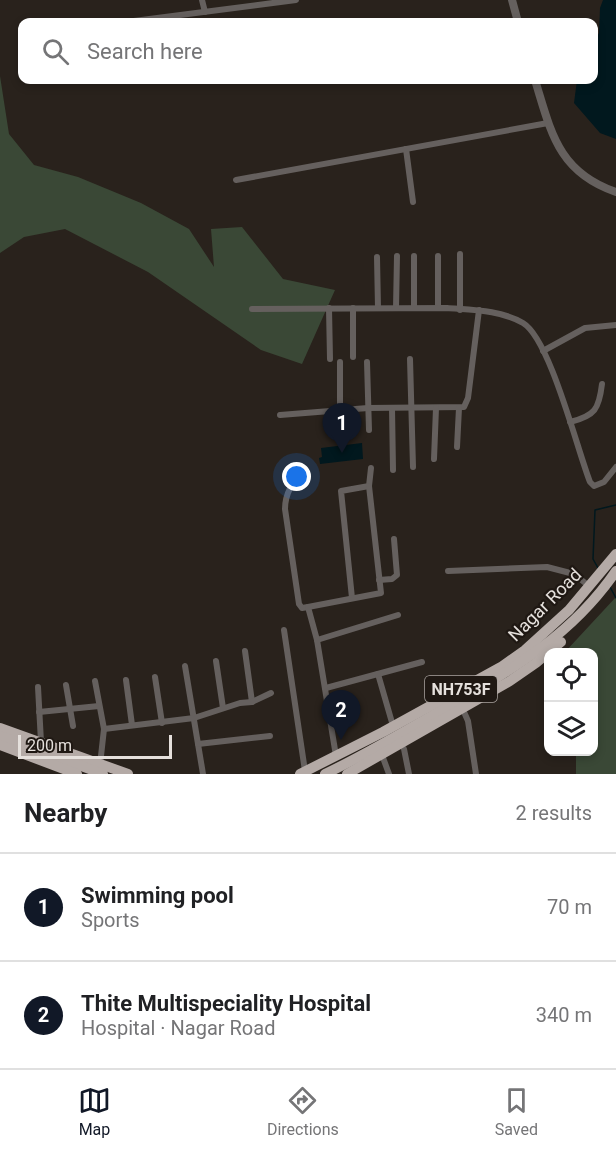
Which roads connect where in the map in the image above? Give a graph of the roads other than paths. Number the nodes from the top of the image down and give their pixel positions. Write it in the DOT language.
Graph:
graph roads {
  1 [pos="202,0"];
  2 [pos="296,0"];
  3 [pos="512,0"];
  4 [pos="205,12"];
  5 [pos="158,18"];
  6 [pos="517,18"];
  7 [pos="536,84"];
  8 [pos="548,123"];
  9 [pos="406,149"];
  10 [pos="236,180"];
  11 [pos="616,192"];
  12 [pos="413,202"];
  13 [pos="460,254"];
  14 [pos="397,256"];
  15 [pos="414,256"];
  16 [pos="438,256"];
  17 [pos="377,257"];
  18 [pos="329,308"];
  19 [pos="353,308"];
  20 [pos="378,308"];
  21 [pos="396,308"];
  22 [pos="414,308"];
  23 [pos="438,308"];
  24 [pos="252,309"];
  25 [pos="460,309"];
  26 [pos="479,310"];
  27 [pos="616,325"];
  28 [pos="543,351"];
  29 [pos="353,357"];
  30 [pos="330,359"];
  31 [pos="410,359"];
  32 [pos="340,362"];
  33 [pos="367,362"];
  34 [pos="602,384"];
  35 [pos="368,408"];
  36 [pos="392,408"];
  37 [pos="412,408"];
  38 [pos="436,408"];
  39 [pos="459,408"];
  40 [pos="340,410"];
  41 [pos="280,415"];
  42 [pos="570,422"];
  43 [pos="369,430"];
  44 [pos="457,447"];
  45 [pos="434,459"];
  46 [pos="413,466"];
  47 [pos="616,467"];
  48 [pos="371,468"];
  49 [pos="303,469"];
  50 [pos="393,470"];
  51 [pos="369,486"];
  52 [pos="394,539"];
  53 [pos="616,554"];
  54 [pos="448,571"];
  55 [pos="379,580"];
  56 [pos="609,580"];
  57 [pos="589,586"];
  58 [pos="352,598"];
  59 [pos="308,607"];
  60 [pos="398,615"];
  61 [pos="284,630"];
  62 [pos="317,640"];
  63 [pos="245,651"];
  64 [pos="216,661"];
  65 [pos="422,662"];
  66 [pos="185,666"];
  67 [pos="378,674"];
  68 [pos="155,677"];
  69 [pos="126,680"];
  70 [pos="95,681"];
  71 [pos="66,685"];
  72 [pos="38,687"];
  73 [pos="326,688"];
  74 [pos="271,693"];
  75 [pos="252,702"];
  76 [pos="99,706"];
  77 [pos="224,708"];
  78 [pos="70,709"];
  79 [pos="39,712"];
  80 [pos="464,712"];
  81 [pos="194,718"];
  82 [pos="162,723"];
  83 [pos="132,725"];
  84 [pos="73,726"];
  85 [pos="393,726"];
  86 [pos="0,728"];
  87 [pos="104,729"];
  88 [pos="0,736"];
  89 [pos="270,736"];
  90 [pos="41,742"];
  91 [pos="198,744"];
  92 [pos="0,745"];
  93 [pos="404,749"];
  94 [pos="382,755"];
  95 [pos="336,756"];
  96 [pos="101,769"];
  97 [pos="303,773"];
  98 [pos="77,774"];
  99 [pos="128,774"];
  100 [pos="203,774"];
  101 [pos="325,774"];
  102 [pos="347,774"];
  103 [pos="389,774"];
  104 [pos="409,774"];
  105 [pos="476,774"];
  1 -- 4 [label="street"];
  2 -- 4 [label="street"];
  3 -- 6 [label="street"];
  4 -- 5 [label="street"];
  7 -- 8 [label="street"];
  8 -- 9 [label="street"];
  8 -- 11 [label="street"];
  9 -- 10 [label="street"];
  9 -- 12 [label="street"];
  13 -- 25 [label="street"];
  14 -- 21 [label="street"];
  15 -- 22 [label="street"];
  16 -- 23 [label="street"];
  17 -- 20 [label="street"];
  18 -- 19 [label="street"];
  18 -- 24 [label="street"];
  18 -- 30 [label="street"];
  19 -- 20 [label="street"];
  19 -- 29 [label="street"];
  20 -- 21 [label="street"];
  21 -- 22 [label="street"];
  22 -- 23 [label="street"];
  23 -- 25 [label="street"];
  25 -- 26 [label="street"];
  26 -- 28 [label="street"];
  26 -- 39 [label="street"];
  27 -- 28 [label="street"];
  28 -- 42 [label="street"];
  31 -- 37 [label="street"];
  32 -- 40 [label="street"];
  33 -- 35 [label="street"];
  34 -- 42 [label="street"];
  35 -- 36 [label="street"];
  35 -- 40 [label="street"];
  35 -- 43 [label="street"];
  36 -- 37 [label="street"];
  36 -- 50 [label="street"];
  37 -- 38 [label="street"];
  37 -- 46 [label="street"];
  38 -- 39 [label="street"];
  38 -- 45 [label="street"];
  39 -- 44 [label="street"];
  40 -- 41 [label="street"];
  42 -- 47 [label="street"];
  48 -- 51 [label="street"];
  49 -- 59 [label="street"];
  51 -- 55 [label="street"];
  51 -- 58 [label="street"];
  52 -- 55 [label="street"];
  53 -- 56 [label="highway, Nagar Road / NH753F"];
  54 -- 57 [label="street"];
  55 -- 58 [label="street"];
  56 -- 57 [label="highway, Nagar Road / NH753F"];
  56 -- 94 [label="highway, Nagar Road / NH753F"];
  56 -- 101 [label="highway"];
  57 -- 85 [label="highway, Nagar Road / NH753F"];
  58 -- 59 [label="street"];
  59 -- 62 [label="street"];
  60 -- 62 [label="street"];
  61 -- 97 [label="street"];
  62 -- 73 [label="street"];
  63 -- 75 [label="street"];
  64 -- 77 [label="street"];
  65 -- 67 [label="street"];
  66 -- 81 [label="street"];
  67 -- 73 [label="street"];
  67 -- 85 [label="street"];
  68 -- 82 [label="street"];
  69 -- 83 [label="street"];
  70 -- 76 [label="street"];
  71 -- 78 [label="street"];
  72 -- 79 [label="street"];
  73 -- 95 [label="street"];
  74 -- 75 [label="street"];
  75 -- 77 [label="street"];
  76 -- 78 [label="street"];
  76 -- 87 [label="street"];
  77 -- 81 [label="street"];
  78 -- 79 [label="street"];
  78 -- 84 [label="street"];
  79 -- 90 [label="street"];
  80 -- 105 [label="street"];
  81 -- 82 [label="street"];
  81 -- 91 [label="street"];
  82 -- 83 [label="street"];
  83 -- 87 [label="street"];
  85 -- 95 [label="highway, Nagar Road / NH753F"];
  86 -- 90 [label="highway"];
  87 -- 96 [label="street"];
  88 -- 96 [label="highway"];
  89 -- 91 [label="street"];
  90 -- 96 [label="highway"];
  91 -- 100 [label="street"];
  92 -- 98 [label="highway"];
  93 -- 104 [label="street"];
  94 -- 102 [label="highway, Nagar Road / NH753F"];
  94 -- 103 [label="street"];
  95 -- 97 [label="highway, Nagar Road / NH753F"];
  96 -- 99 [label="highway"];
}
